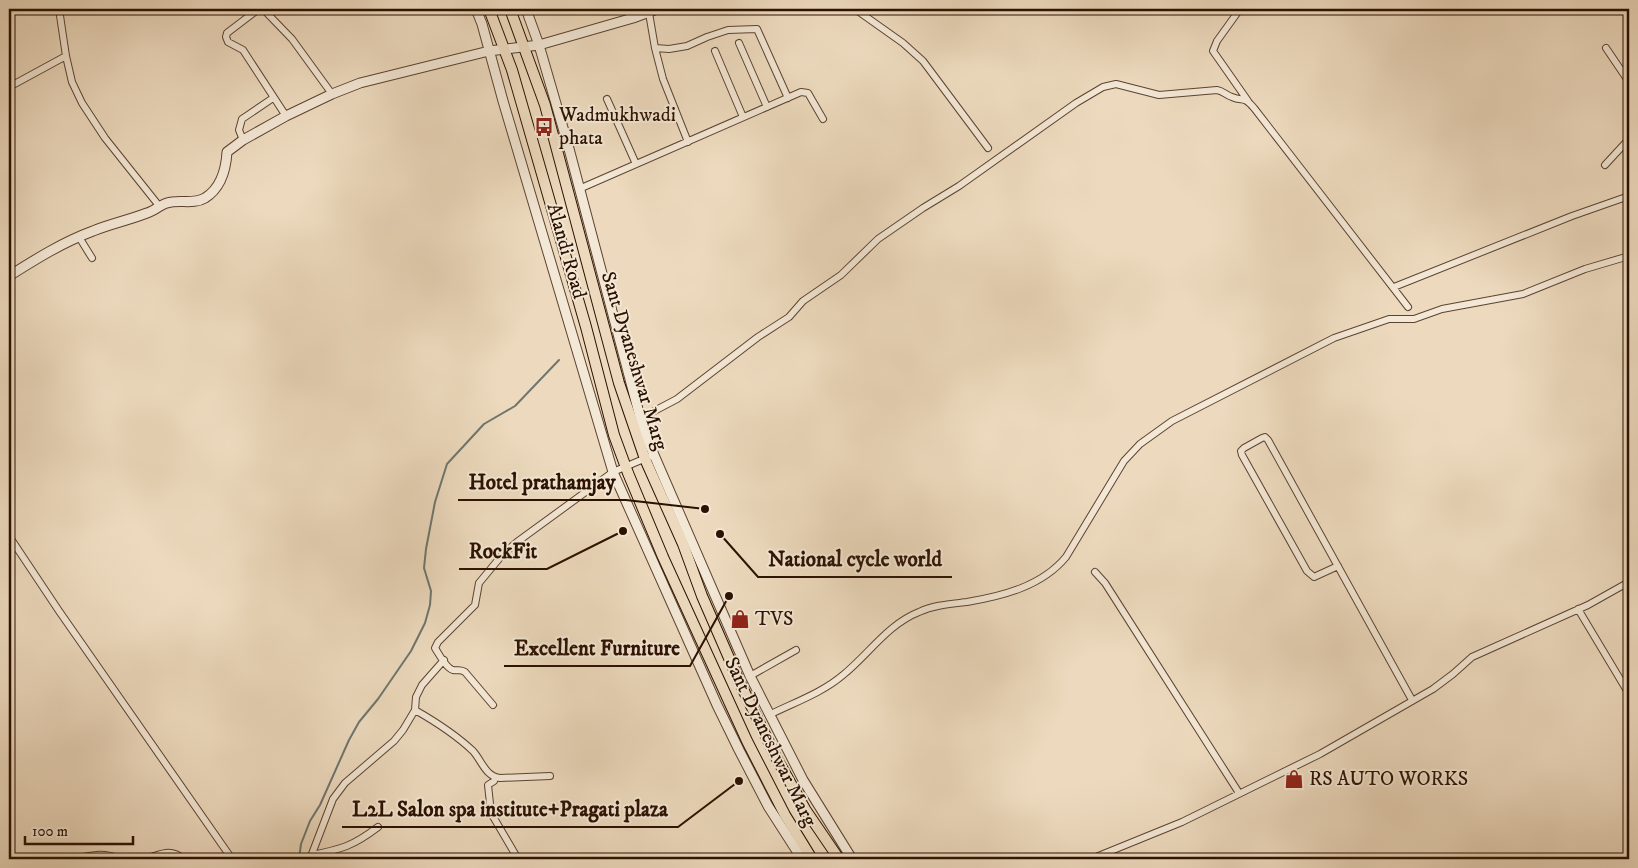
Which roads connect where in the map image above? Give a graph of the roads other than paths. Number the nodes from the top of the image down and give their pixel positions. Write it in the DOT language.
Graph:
graph roads {
  1 [pos="59,9"];
  2 [pos="263,9"];
  3 [pos="476,9"];
  4 [pos="489,9"];
  5 [pos="510,9"];
  6 [pos="526,9"];
  7 [pos="855,9"];
  8 [pos="1240,9"];
  9 [pos="653,11"];
  10 [pos="739,43"];
  11 [pos="540,45"];
  12 [pos="525,46"];
  13 [pos="504,48"];
  14 [pos="656,48"];
  15 [pos="1606,48"];
  16 [pos="489,51"];
  17 [pos="715,51"];
  18 [pos="66,56"];
  19 [pos="1629,82"];
  20 [pos="9,86"];
  21 [pos="332,94"];
  22 [pos="273,98"];
  23 [pos="788,98"];
  24 [pos="608,99"];
  25 [pos="1250,103"];
  26 [pos="767,107"];
  27 [pos="286,116"];
  28 [pos="743,117"];
  29 [pos="823,119"];
  30 [pos="1629,139"];
  31 [pos="243,140"];
  32 [pos="688,142"];
  33 [pos="988,148"];
  34 [pos="636,164"];
  35 [pos="1605,165"];
  36 [pos="580,188"];
  37 [pos="1629,196"];
  38 [pos="160,207"];
  39 [pos="78,237"];
  40 [pos="1629,256"];
  41 [pos="92,258"];
  42 [pos="9,276"];
  43 [pos="1394,287"];
  44 [pos="1408,307"];
  45 [pos="641,418"];
  46 [pos="649,457"];
  47 [pos="627,470"];
  48 [pos="613,472"];
  49 [pos="9,536"];
  50 [pos="1338,566"];
  51 [pos="1095,572"];
  52 [pos="1629,582"];
  53 [pos="1578,609"];
  54 [pos="796,650"];
  55 [pos="444,660"];
  56 [pos="750,676"];
  57 [pos="1629,694"];
  58 [pos="1412,700"];
  59 [pos="493,705"];
  60 [pos="416,710"];
  61 [pos="769,715"];
  62 [pos="550,776"];
  63 [pos="495,777"];
  64 [pos="1239,794"];
  65 [pos="378,827"];
  66 [pos="311,857"];
  67 [pos="74,859"];
  68 [pos="120,859"];
  69 [pos="144,859"];
  70 [pos="184,859"];
  71 [pos="232,859"];
  72 [pos="518,859"];
  73 [pos="802,859"];
  74 [pos="812,859"];
  75 [pos="839,859"];
  76 [pos="852,859"];
  77 [pos="1091,859"];
  1 -- 18 [label="street"];
  2 -- 21 [label="street"];
  2 -- 22 [label="street"];
  3 -- 16 [label="street, Alandi Road"];
  4 -- 13 [label="main road, Sant Dyaneshwar Marg"];
  5 -- 12 [label="main road, Sant Dyaneshwar Marg"];
  6 -- 11 [label="street"];
  7 -- 33 [label="street"];
  8 -- 25 [label="street"];
  9 -- 11 [label="street"];
  9 -- 14 [label="street"];
  10 -- 26 [label="street"];
  11 -- 12 [label="street"];
  11 -- 36 [label="street"];
  12 -- 13 [label="street"];
  12 -- 46 [label="main road, Sant Dyaneshwar Marg"];
  13 -- 16 [label="street"];
  13 -- 47 [label="main road, Sant Dyaneshwar Marg"];
  14 -- 23 [label="street"];
  14 -- 32 [label="street"];
  15 -- 19 [label="street"];
  16 -- 21 [label="street"];
  16 -- 48 [label="street, Alandi Road"];
  17 -- 28 [label="street"];
  18 -- 20 [label="street"];
  18 -- 38 [label="street"];
  21 -- 27 [label="street"];
  22 -- 27 [label="street"];
  22 -- 31 [label="street"];
  23 -- 26 [label="street"];
  23 -- 29 [label="street"];
  24 -- 34 [label="street"];
  25 -- 43 [label="street"];
  25 -- 45 [label="street"];
  26 -- 28 [label="street"];
  27 -- 31 [label="street"];
  28 -- 32 [label="street"];
  30 -- 35 [label="street"];
  31 -- 38 [label="street"];
  32 -- 34 [label="street"];
  34 -- 36 [label="street"];
  36 -- 45 [label="street"];
  37 -- 43 [label="street"];
  38 -- 39 [label="street"];
  39 -- 41 [label="street"];
  39 -- 42 [label="street"];
  40 -- 61 [label="street"];
  43 -- 44 [label="street"];
  45 -- 46 [label="street"];
  46 -- 47 [label="street"];
  46 -- 56 [label="street"];
  46 -- 75 [label="main road, Sant Dyaneshwar Marg"];
  47 -- 48 [label="street"];
  47 -- 74 [label="main road, Sant Dyaneshwar Marg"];
  48 -- 55 [label="street"];
  48 -- 73 [label="street, Alandi Road"];
  49 -- 71 [label="street"];
  50 -- 50 [label="street"];
  50 -- 58 [label="street"];
  51 -- 64 [label="street"];
  52 -- 53 [label="street"];
  53 -- 57 [label="street"];
  53 -- 58 [label="street"];
  54 -- 56 [label="street"];
  55 -- 59 [label="street"];
  55 -- 60 [label="street"];
  56 -- 61 [label="street"];
  58 -- 64 [label="street"];
  60 -- 63 [label="street"];
  60 -- 66 [label="street"];
  61 -- 76 [label="street"];
  62 -- 63 [label="street"];
  63 -- 72 [label="street"];
  64 -- 77 [label="street"];
  65 -- 66 [label="street"];
  67 -- 68 [label="street"];
  69 -- 70 [label="street"];
}
